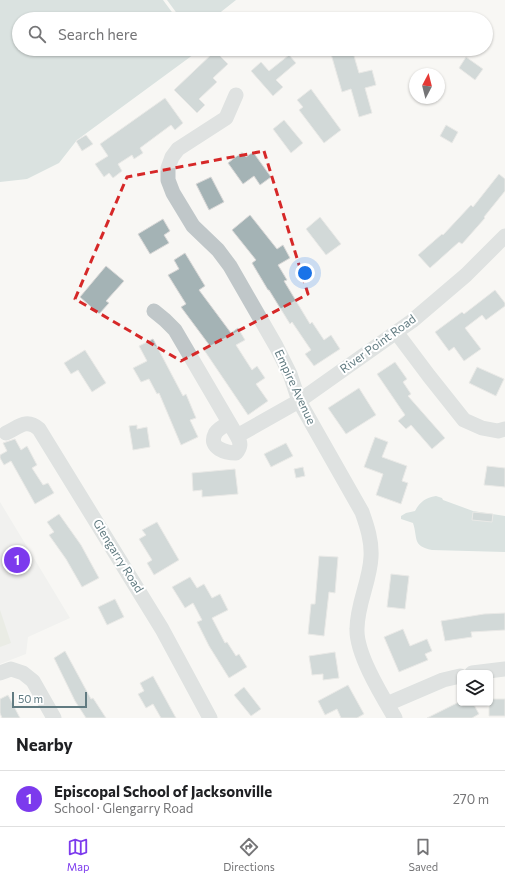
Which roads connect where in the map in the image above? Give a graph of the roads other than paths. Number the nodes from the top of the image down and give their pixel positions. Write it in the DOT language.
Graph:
graph roads {
  1 [pos="236,95"];
  2 [pos="505,236"];
  3 [pos="154,311"];
  4 [pos="396,332"];
  5 [pos="299,401"];
  6 [pos="229,422"];
  7 [pos="505,429"];
  8 [pos="6,433"];
  9 [pos="238,436"];
  10 [pos="505,669"];
  11 [pos="493,670"];
  12 [pos="0,674"];
  13 [pos="457,677"];
  14 [pos="387,704"];
  15 [pos="54,718"];
  16 [pos="210,718"];
  17 [pos="395,718"];
  1 -- 5 [label="street, Empire Avenue"];
  2 -- 4 [label="street, River Point Road"];
  3 -- 6 [label="street"];
  4 -- 5 [label="street, River Point Road"];
  4 -- 7 [label="street"];
  5 -- 9 [label="street, River Point Road"];
  5 -- 14 [label="street, Empire Avenue"];
  6 -- 9 [label="street"];
  6 -- 9 [label="street"];
  8 -- 16 [label="street, Glengarry Road"];
  10 -- 11 [label="street"];
  12 -- 15 [label="street"];
  13 -- 14 [label="street"];
  14 -- 17 [label="street, Empire Avenue"];
}
